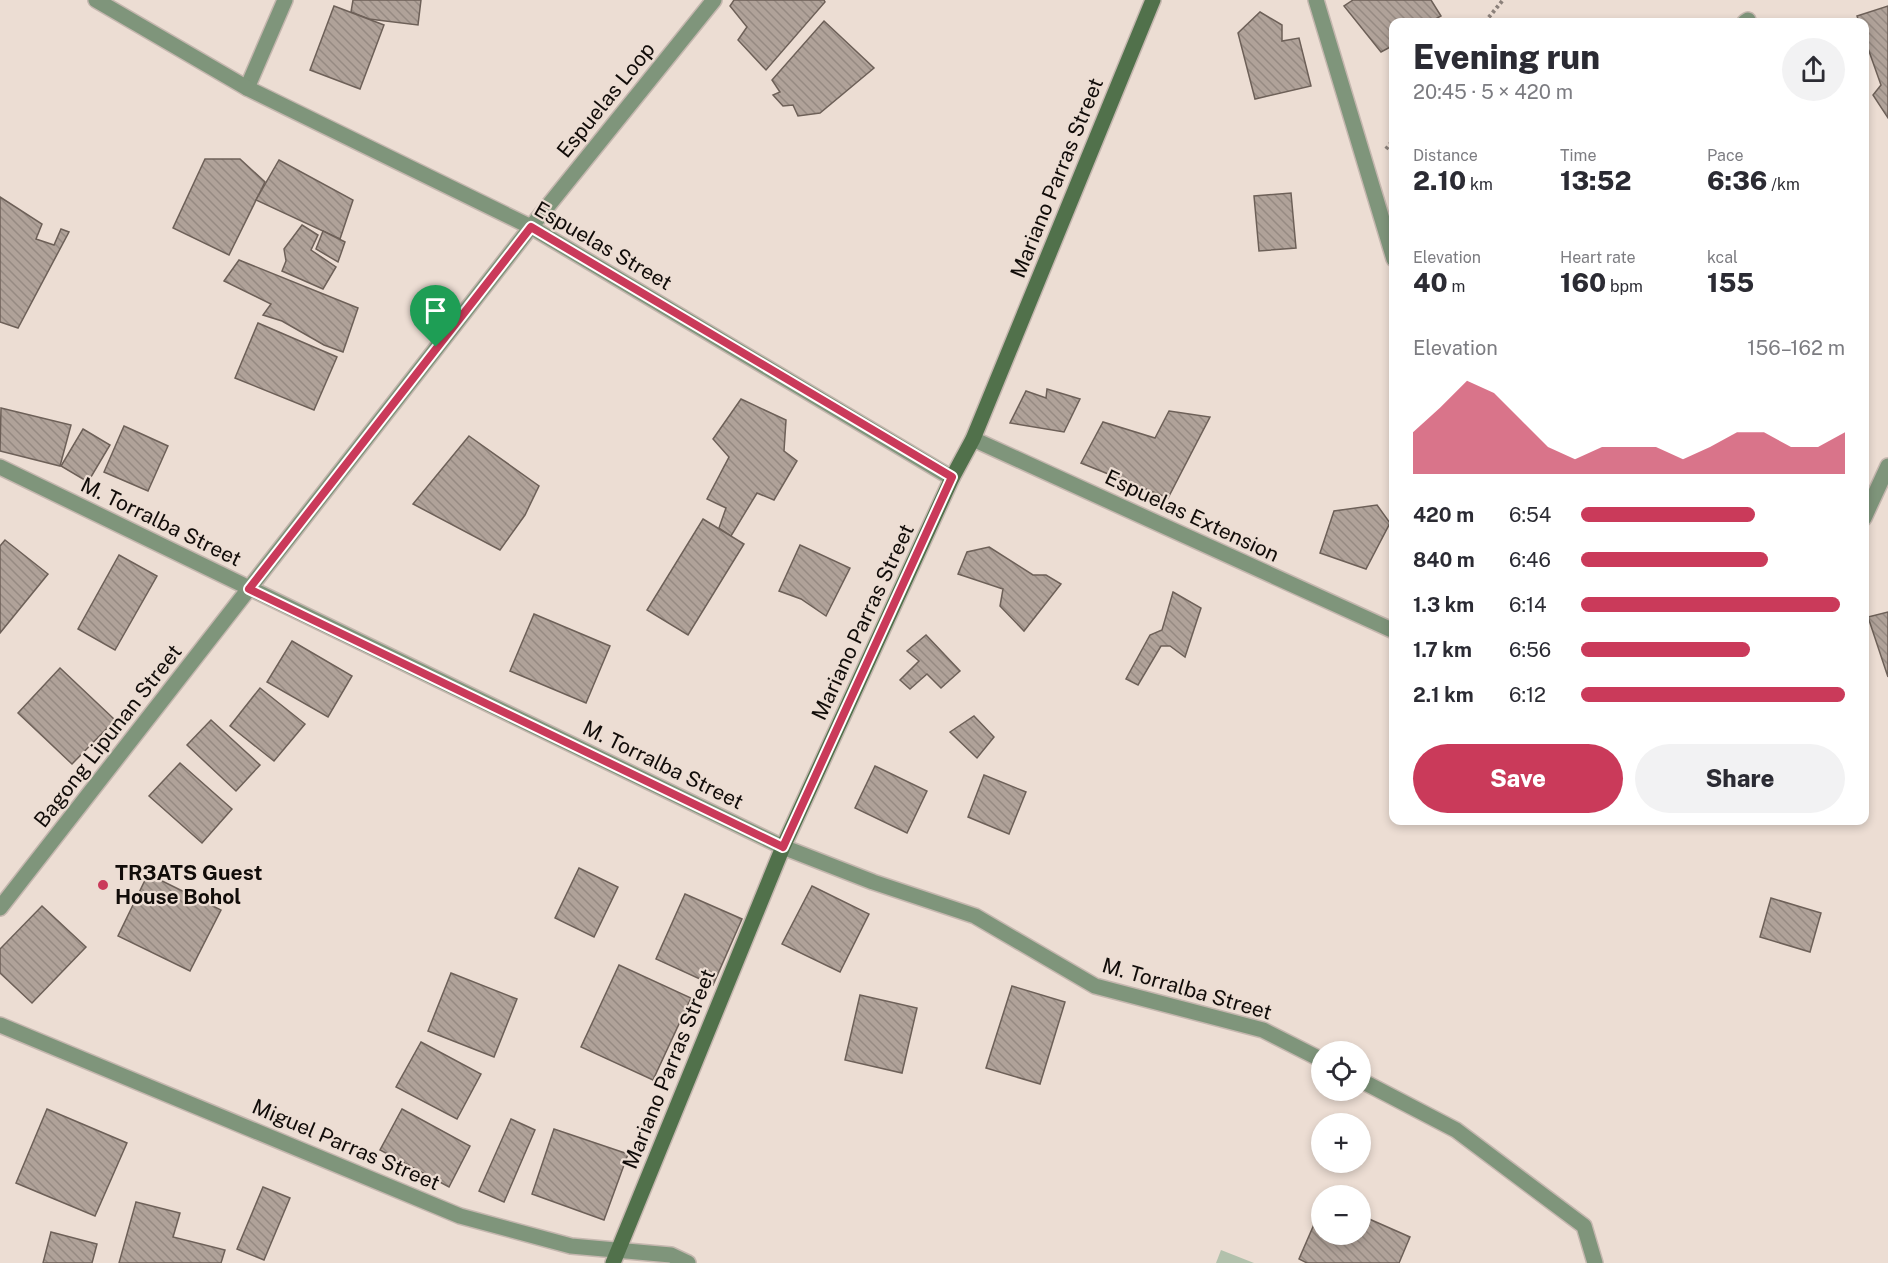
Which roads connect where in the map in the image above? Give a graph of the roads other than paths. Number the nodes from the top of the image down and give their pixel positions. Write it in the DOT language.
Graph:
graph roads {
  1 [pos="96,0"];
  2 [pos="285,0"];
  3 [pos="714,0"];
  4 [pos="1153,0"];
  5 [pos="1316,0"];
  6 [pos="247,88"];
  7 [pos="531,227"];
  8 [pos="1389,242"];
  9 [pos="973,439"];
  10 [pos="1888,466"];
  11 [pos="0,467"];
  12 [pos="952,477"];
  13 [pos="1869,507"];
  14 [pos="249,589"];
  15 [pos="1389,629"];
  16 [pos="783,847"];
  17 [pos="0,908"];
  18 [pos="0,1024"];
  19 [pos="1311,1054"];
  20 [pos="1371,1086"];
  21 [pos="615,1257"];
  22 [pos="688,1263"];
  23 [pos="1595,1263"];
  1 -- 6 [label="street, Espuelas Street"];
  2 -- 6 [label="street"];
  3 -- 7 [label="street, Espuelas Loop"];
  4 -- 9 [label="main road, Mariano Parras Street"];
  5 -- 8 [label="street"];
  6 -- 7 [label="street, Espuelas Street"];
  7 -- 12 [label="street, Espuelas Street"];
  7 -- 14 [label="street, Espuelas Loop"];
  9 -- 12 [label="main road, Mariano Parras Street"];
  9 -- 15 [label="street, Espuelas Extension"];
  10 -- 13 [label="street"];
  11 -- 14 [label="street, M. Torralba Street"];
  12 -- 16 [label="main road, Mariano Parras Street"];
  14 -- 16 [label="street, M. Torralba Street"];
  14 -- 17 [label="street, Bagong Lipunan Street"];
  16 -- 19 [label="street, M. Torralba Street"];
  16 -- 21 [label="main road, Mariano Parras Street"];
  18 -- 21 [label="street, Miguel Parras Street"];
  20 -- 23 [label="street"];
  21 -- 22 [label="street, Miguel Parras Street"];
}
